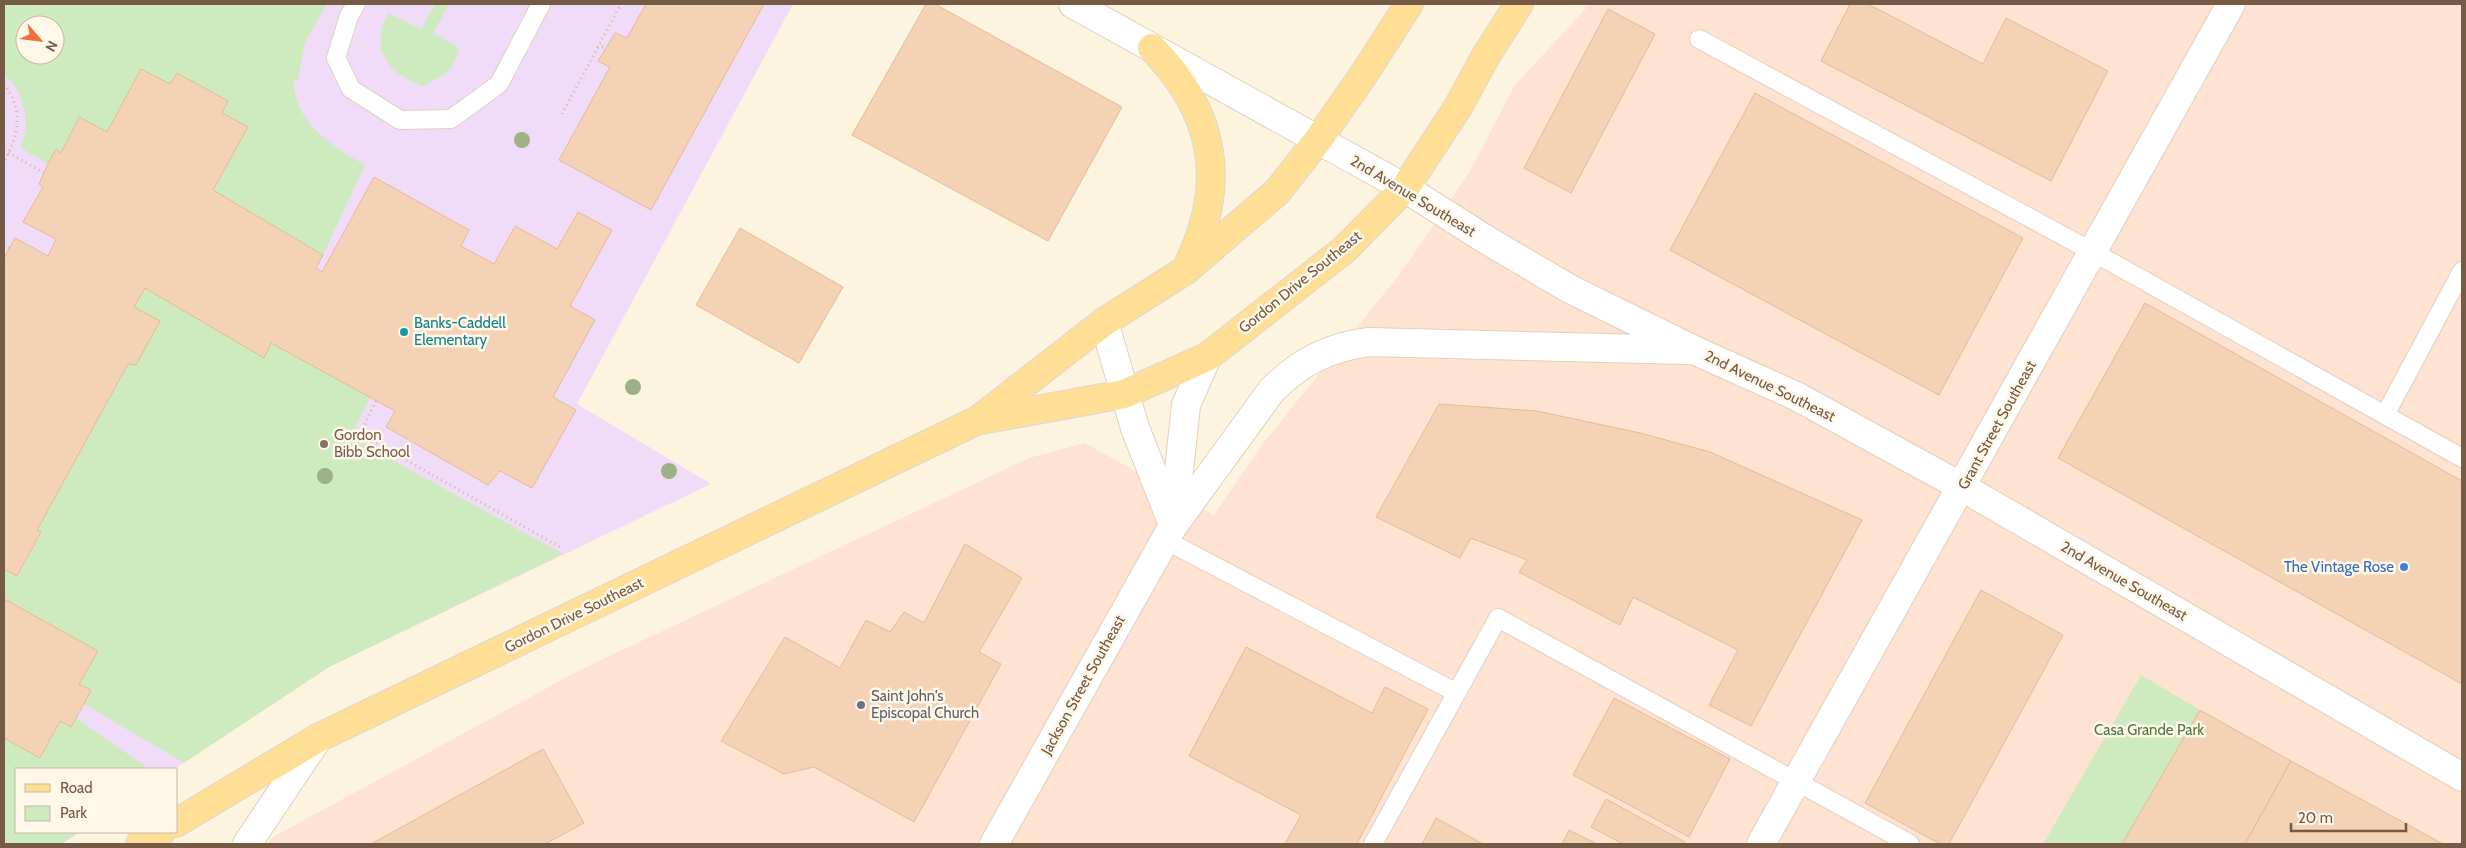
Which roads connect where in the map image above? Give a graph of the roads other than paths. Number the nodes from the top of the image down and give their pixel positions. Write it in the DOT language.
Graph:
graph roads {
  1 [pos="356,4"];
  2 [pos="541,4"];
  3 [pos="1073,4"];
  4 [pos="1409,4"];
  5 [pos="1519,4"];
  6 [pos="2231,4"];
  7 [pos="1700,39"];
  8 [pos="1152,48"];
  9 [pos="1318,140"];
  10 [pos="1405,188"];
  11 [pos="2092,252"];
  12 [pos="1186,270"];
  13 [pos="2462,271"];
  14 [pos="1104,322"];
  15 [pos="1696,350"];
  16 [pos="1206,357"];
  17 [pos="1124,394"];
  18 [pos="2385,415"];
  19 [pos="978,420"];
  20 [pos="2462,458"];
  21 [pos="1962,487"];
  22 [pos="1169,533"];
  23 [pos="1457,693"];
  24 [pos="318,738"];
  25 [pos="2462,777"];
  26 [pos="1796,781"];
  27 [pos="178,822"];
  28 [pos="159,833"];
  29 [pos="140,844"];
  30 [pos="247,844"];
  31 [pos="994,844"];
  32 [pos="1374,844"];
  33 [pos="1761,844"];
  34 [pos="1910,844"];
  1 -- 2 [label="lane"];
  3 -- 8 [label="street, 2nd Avenue Southeast"];
  4 -- 9 [label="main road, Gordon Drive Southeast"];
  5 -- 10 [label="main road, Gordon Drive Southeast"];
  6 -- 11 [label="street, Grant Street Southeast"];
  7 -- 11 [label="lane"];
  8 -- 9 [label="street, 2nd Avenue Southeast"];
  8 -- 12 [label="main road"];
  9 -- 10 [label="street, 2nd Avenue Southeast"];
  9 -- 12 [label="main road, Gordon Drive Southeast"];
  10 -- 15 [label="street, 2nd Avenue Southeast"];
  10 -- 16 [label="main road, Gordon Drive Southeast"];
  11 -- 18 [label="lane"];
  11 -- 21 [label="street, Grant Street Southeast"];
  12 -- 14 [label="main road, Gordon Drive Southeast"];
  13 -- 18 [label="lane"];
  14 -- 17 [label="street"];
  14 -- 19 [label="main road, Gordon Drive Southeast"];
  15 -- 21 [label="street, 2nd Avenue Southeast"];
  15 -- 22 [label="street"];
  16 -- 17 [label="main road, Gordon Drive Southeast"];
  16 -- 22 [label="street, Jackson Street Southeast"];
  17 -- 19 [label="main road, Gordon Drive Southeast"];
  17 -- 22 [label="street"];
  18 -- 20 [label="lane"];
  19 -- 24 [label="main road, Gordon Drive Southeast"];
  21 -- 25 [label="street, 2nd Avenue Southeast"];
  21 -- 26 [label="street, Grant Street Southeast"];
  22 -- 23 [label="lane"];
  22 -- 31 [label="street, Jackson Street Southeast"];
  23 -- 26 [label="lane"];
  23 -- 32 [label="lane"];
  24 -- 27 [label="main road, Gordon Drive Southeast"];
  24 -- 30 [label="street"];
  26 -- 33 [label="street, Grant Street Southeast"];
  26 -- 34 [label="lane"];
  28 -- 29 [label="main road"];
}
